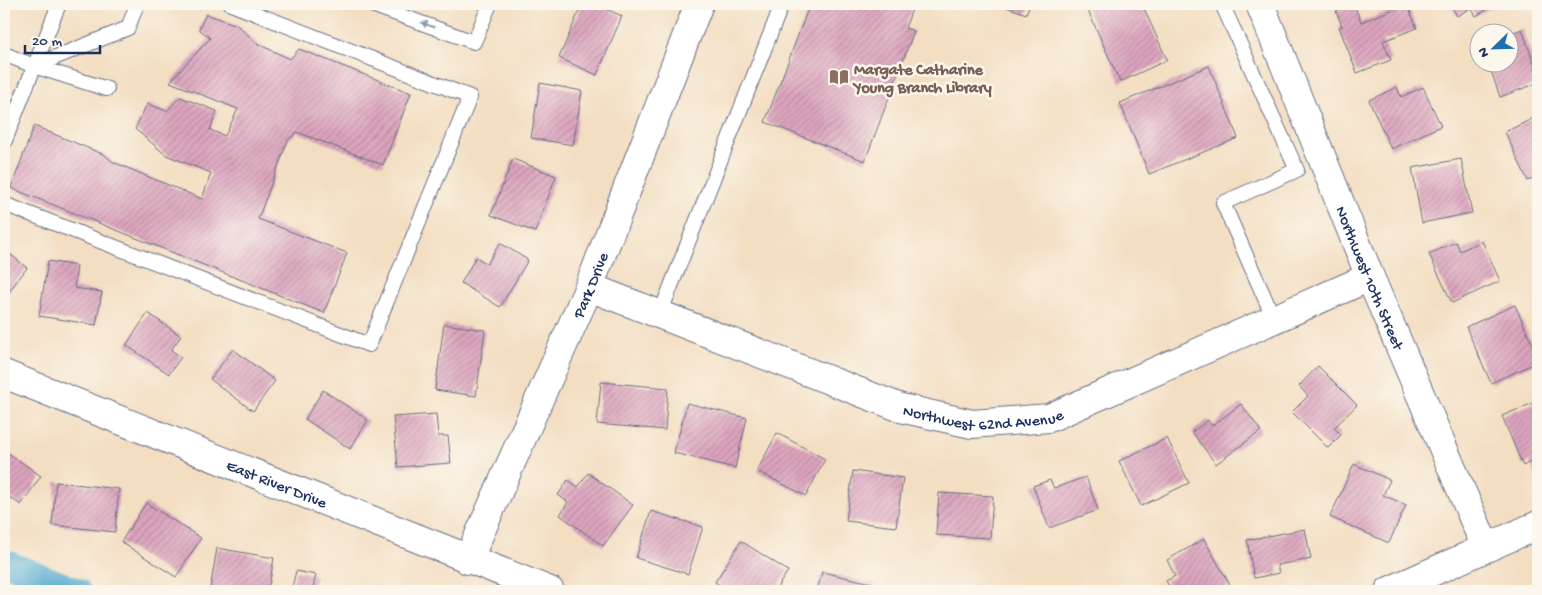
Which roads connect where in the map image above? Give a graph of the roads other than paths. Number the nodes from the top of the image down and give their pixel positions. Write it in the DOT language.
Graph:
graph roads {
  1 [pos="59,4"];
  2 [pos="137,4"];
  3 [pos="231,4"];
  4 [pos="370,4"];
  5 [pos="490,4"];
  6 [pos="699,4"];
  7 [pos="782,4"];
  8 [pos="1222,4"];
  9 [pos="1260,4"];
  10 [pos="4,54"];
  11 [pos="34,66"];
  12 [pos="107,89"];
  13 [pos="4,143"];
  14 [pos="1310,164"];
  15 [pos="4,204"];
  16 [pos="1370,277"];
  17 [pos="589,287"];
  18 [pos="660,314"];
  19 [pos="1274,319"];
  20 [pos="4,374"];
  21 [pos="1538,525"];
  22 [pos="1486,548"];
  23 [pos="468,560"];
  24 [pos="550,591"];
  25 [pos="1389,591"];
  1 -- 11 [label="lane"];
  2 -- 11 [label="lane"];
  3 -- 15 [label="lane"];
  5 -- 4 [label="lane, one-way"];
  6 -- 17 [label="street, Park Drive"];
  7 -- 18 [label="lane"];
  8 -- 14 [label="lane"];
  9 -- 14 [label="street, Northwest 10th Street"];
  10 -- 11 [label="lane"];
  11 -- 12 [label="lane"];
  11 -- 13 [label="lane"];
  14 -- 16 [label="street, Northwest 10th Street"];
  14 -- 19 [label="lane"];
  16 -- 19 [label="street, Northwest 62nd Avenue"];
  16 -- 22 [label="street, Northwest 10th Street"];
  17 -- 18 [label="street, Northwest 62nd Avenue"];
  17 -- 23 [label="street, Park Drive"];
  18 -- 19 [label="street, Northwest 62nd Avenue"];
  20 -- 23 [label="street, East River Drive"];
  21 -- 22 [label="street"];
  22 -- 25 [label="street"];
  23 -- 24 [label="street, East River Drive"];
}
